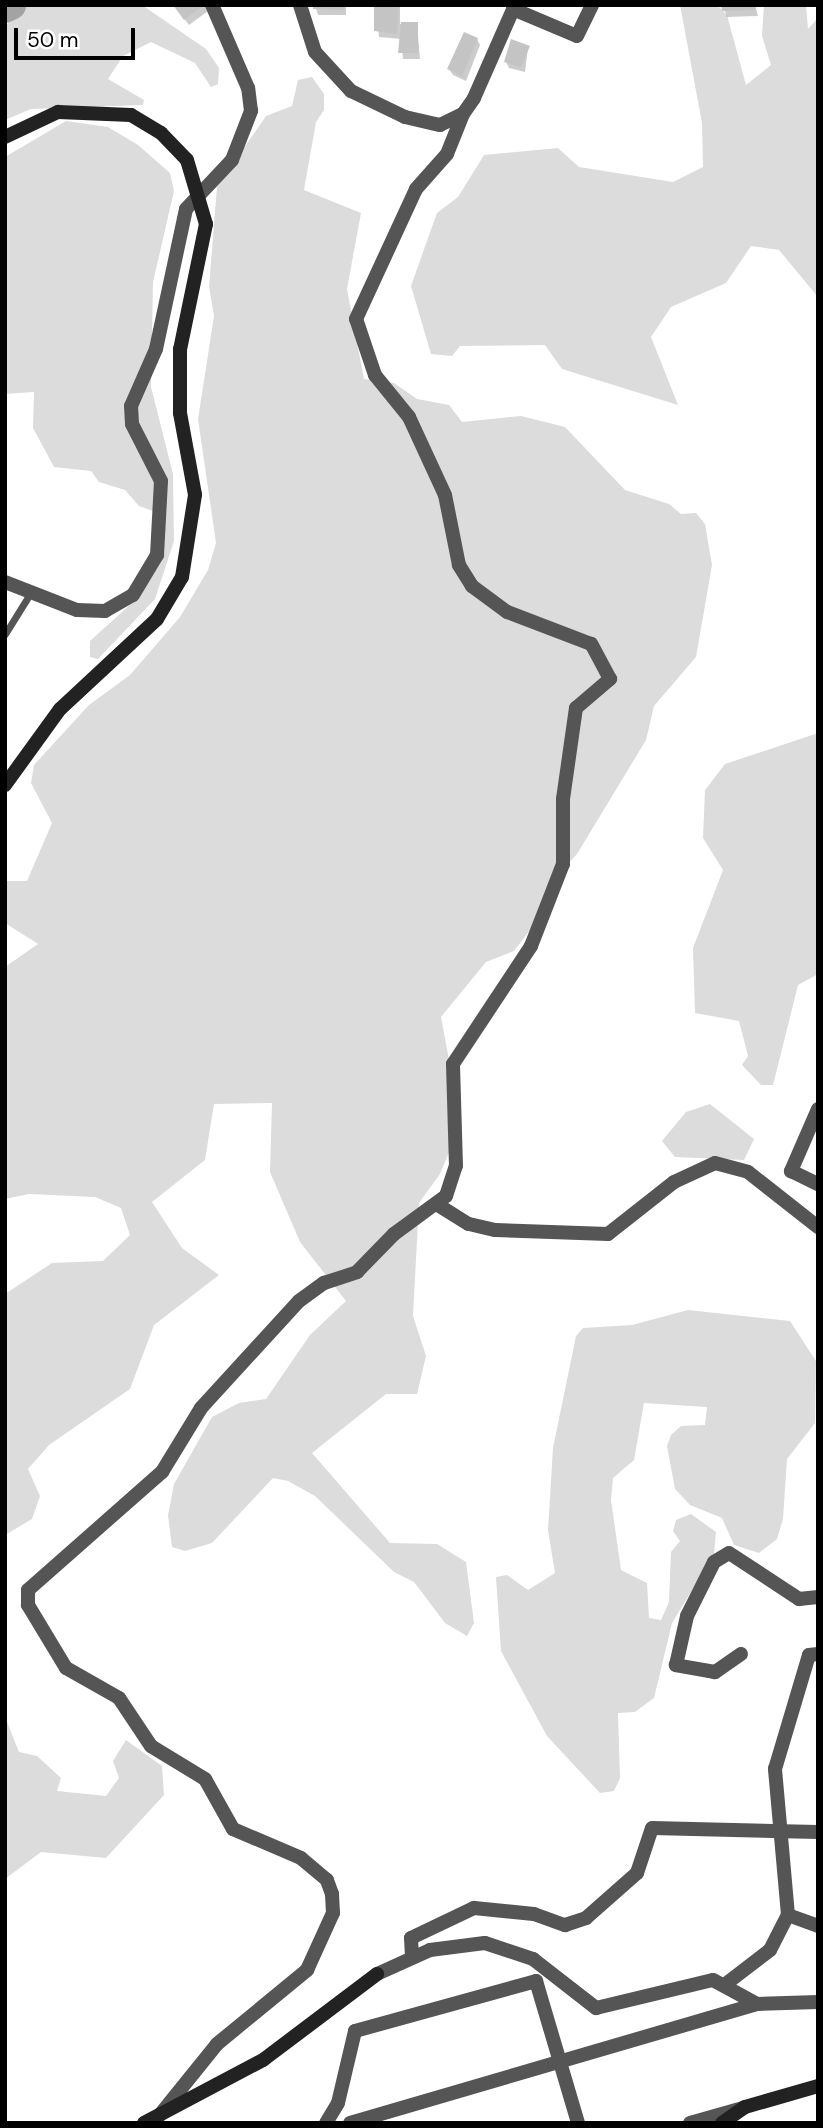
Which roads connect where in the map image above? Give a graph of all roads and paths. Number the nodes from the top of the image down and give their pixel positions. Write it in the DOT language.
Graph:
graph roads {
  1 [pos="212,5"];
  2 [pos="300,5"];
  3 [pos="592,5"];
  4 [pos="514,7"];
  5 [pos="463,114"];
  6 [pos="5,137"];
  7 [pos="201,190"];
  8 [pos="5,582"];
  9 [pos="31,593"];
  10 [pos="5,634"];
  11 [pos="5,785"];
  12 [pos="818,1109"];
  13 [pos="818,1184"];
  14 [pos="438,1205"];
  15 [pos="818,1227"];
  16 [pos="818,1597"];
  17 [pos="741,1654"];
  18 [pos="818,1654"];
  19 [pos="818,1832"];
  20 [pos="782,1833"];
  21 [pos="788,1915"];
  22 [pos="818,1926"];
  23 [pos="412,1956"];
  24 [pos="727,1983"];
  25 [pos="818,2002"];
  26 [pos="757,2004"];
  27 [pos="559,2061"];
  28 [pos="818,2086"];
  29 [pos="745,2107"];
  30 [pos="159,2116"];
  31 [pos="700,2121"];
  32 [pos="144,2123"];
  33 [pos="326,2123"];
  34 [pos="351,2123"];
  35 [pos="578,2123"];
  36 [pos="722,2123"];
  1 -- 7 [label="street"];
  2 -- 5 [label="street"];
  3 -- 4 [label="street"];
  4 -- 5 [label="street"];
  5 -- 14 [label="street"];
  6 -- 7 [label="street"];
  7 -- 9 [label="street"];
  7 -- 11 [label="street"];
  8 -- 9 [label="street"];
  9 -- 10 [label="lane"];
  12 -- 13 [label="street"];
  14 -- 15 [label="street"];
  14 -- 30 [label="street"];
  16 -- 17 [label="street"];
  18 -- 20 [label="street"];
  19 -- 20 [label="street"];
  20 -- 21 [label="street"];
  20 -- 23 [label="street"];
  21 -- 22 [label="street"];
  21 -- 24 [label="street"];
  23 -- 24 [label="street"];
  23 -- 30 [label="street"];
  24 -- 26 [label="street"];
  25 -- 26 [label="street"];
  26 -- 27 [label="street"];
  27 -- 33 [label="street"];
  27 -- 34 [label="street"];
  27 -- 35 [label="street"];
  28 -- 29 [label="street"];
  29 -- 31 [label="street"];
  29 -- 36 [label="street"];
  30 -- 32 [label="street"];
}
